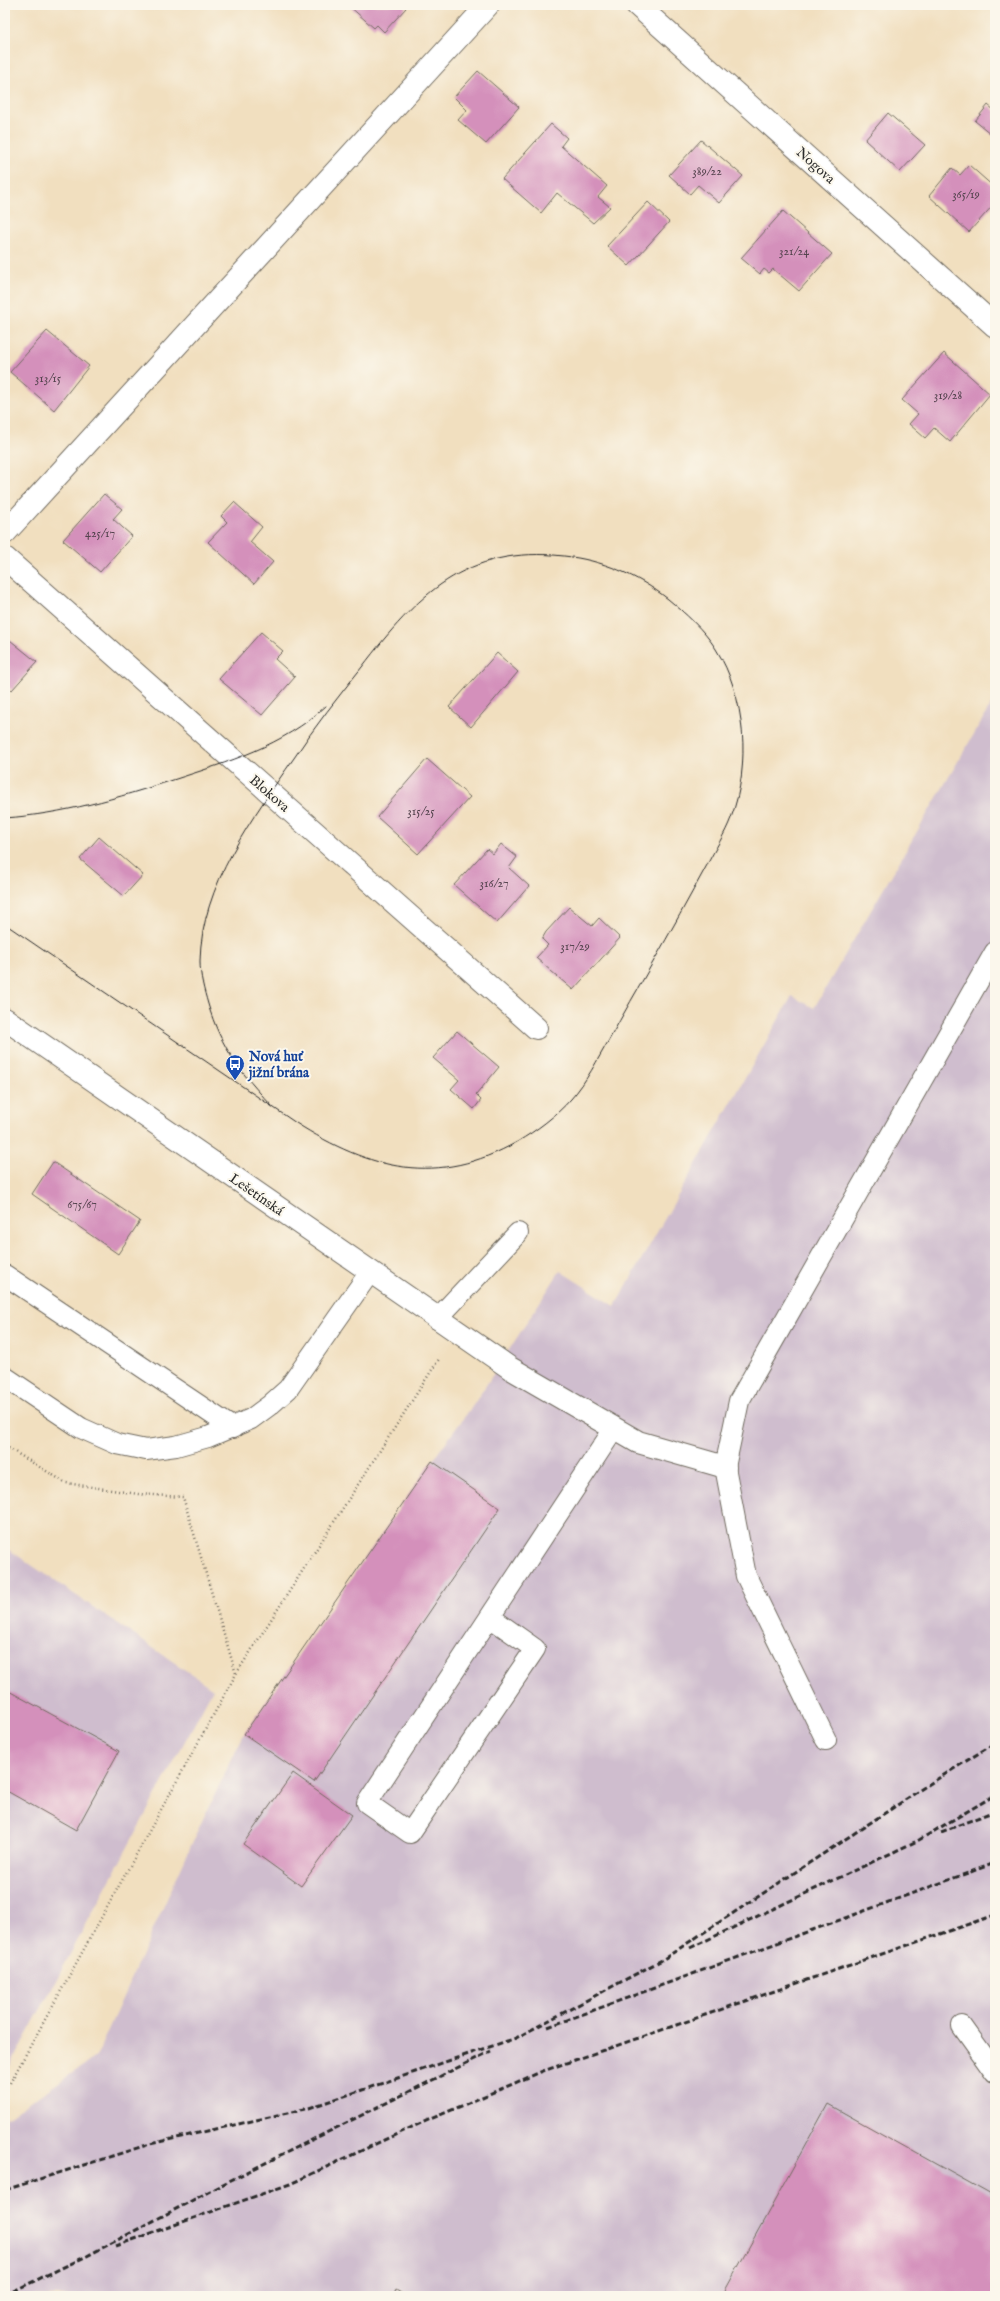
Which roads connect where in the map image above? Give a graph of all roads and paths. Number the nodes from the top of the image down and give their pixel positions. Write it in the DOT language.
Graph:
graph roads {
  1 [pos="488,5"];
  2 [pos="637,5"];
  3 [pos="995,326"];
  4 [pos="5,533"];
  5 [pos="5,558"];
  6 [pos="995,952"];
  7 [pos="990,972"];
  8 [pos="5,1019"];
  9 [pos="536,1028"];
  10 [pos="518,1233"];
  11 [pos="370,1272"];
  12 [pos="5,1275"];
  13 [pos="437,1319"];
  14 [pos="456,1332"];
  15 [pos="5,1377"];
  16 [pos="233,1428"];
  17 [pos="614,1429"];
  18 [pos="5,1446"];
  19 [pos="725,1467"];
  20 [pos="490,1617"];
  21 [pos="236,1674"];
  22 [pos="826,1740"];
  23 [pos="962,2026"];
  24 [pos="995,2072"];
  25 [pos="10,2083"];
  1 -- 4 [label="street"];
  2 -- 3 [label="street, Nogova"];
  5 -- 9 [label="street, Blokova"];
  6 -- 7 [label="lane"];
  7 -- 19 [label="lane"];
  8 -- 11 [label="street, Lešetínská"];
  10 -- 13 [label="lane"];
  11 -- 13 [label="street, Lešetínská"];
  11 -- 16 [label="lane"];
  12 -- 16 [label="lane"];
  13 -- 14 [label="street, Lešetínská"];
  14 -- 17 [label="street, Lešetínská"];
  14 -- 21 [label="path"];
  15 -- 16 [label="lane"];
  17 -- 19 [label="street, Lešetínská"];
  17 -- 20 [label="lane"];
  18 -- 21 [label="path"];
  19 -- 22 [label="lane"];
  20 -- 20 [label="lane"];
  21 -- 25 [label="path"];
  23 -- 24 [label="lane"];
}
